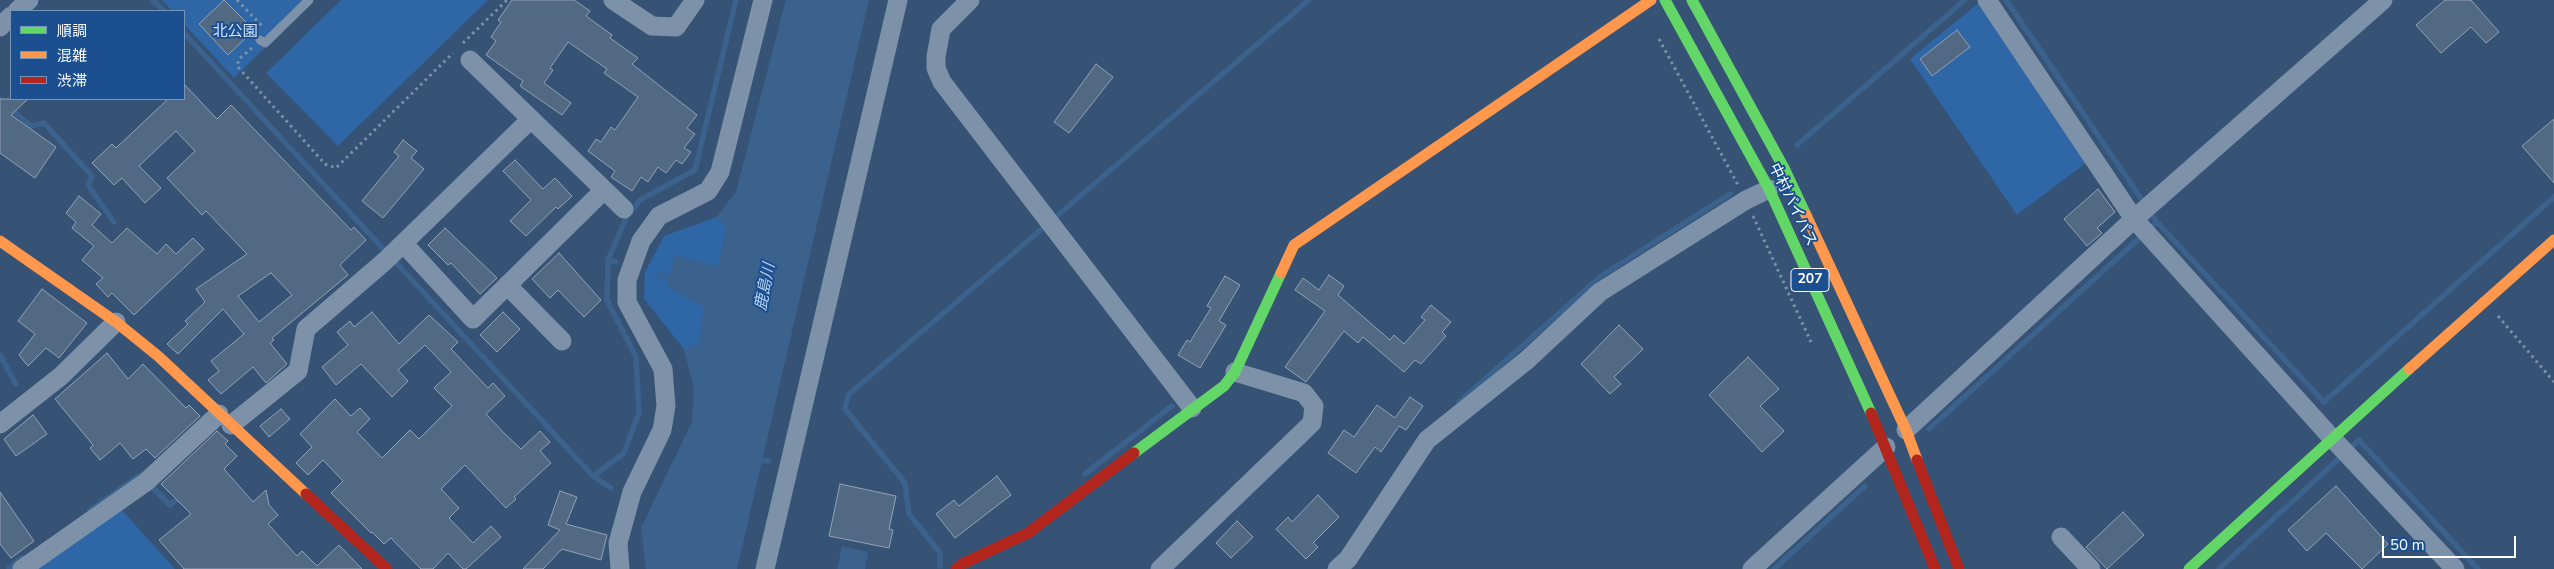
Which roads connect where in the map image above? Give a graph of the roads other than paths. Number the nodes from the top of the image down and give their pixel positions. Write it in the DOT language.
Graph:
graph roads {
  1 [pos="29,0"];
  2 [pos="309,0"];
  3 [pos="613,0"];
  4 [pos="695,0"];
  5 [pos="763,0"];
  6 [pos="898,0"];
  7 [pos="970,0"];
  8 [pos="1651,0"];
  9 [pos="1665,0"];
  10 [pos="1692,0"];
  11 [pos="1987,0"];
  12 [pos="2383,0"];
  13 [pos="18,10"];
  14 [pos="10,17"];
  15 [pos="0,27"];
  16 [pos="260,40"];
  17 [pos="470,60"];
  18 [pos="531,119"];
  19 [pos="1769,189"];
  20 [pos="604,190"];
  21 [pos="624,209"];
  22 [pos="2134,219"];
  23 [pos="2554,240"];
  24 [pos="0,241"];
  25 [pos="395,252"];
  26 [pos="507,285"];
  27 [pos="116,322"];
  28 [pos="562,341"];
  29 [pos="1235,372"];
  30 [pos="1192,408"];
  31 [pos="225,419"];
  32 [pos="0,424"];
  33 [pos="1906,430"];
  34 [pos="1886,447"];
  35 [pos="2342,448"];
  36 [pos="2061,537"];
  37 [pos="959,566"];
  38 [pos="22,569"];
  39 [pos="387,569"];
  40 [pos="620,569"];
  41 [pos="764,569"];
  42 [pos="1160,569"];
  43 [pos="1337,569"];
  44 [pos="1752,569"];
  45 [pos="1935,569"];
  46 [pos="1960,569"];
  47 [pos="2091,569"];
  48 [pos="2189,569"];
  49 [pos="2455,569"];
  1 -- 13 [label="street"];
  2 -- 16 [label="lane"];
  3 -- 4 [label="street"];
  5 -- 40 [label="street"];
  6 -- 41 [label="street"];
  7 -- 30 [label="street"];
  8 -- 29 [label="main road"];
  9 -- 19 [label="main road, 中村バイパス / 207"];
  10 -- 33 [label="main road, 中村バイパス / 207"];
  11 -- 22 [label="street"];
  12 -- 22 [label="street"];
  14 -- 15 [label="street"];
  17 -- 18 [label="street"];
  18 -- 20 [label="street"];
  18 -- 25 [label="street"];
  19 -- 34 [label="main road, 中村バイパス / 207"];
  19 -- 43 [label="street"];
  20 -- 21 [label="street"];
  20 -- 26 [label="street"];
  22 -- 33 [label="street"];
  22 -- 35 [label="street"];
  23 -- 35 [label="main road"];
  24 -- 27 [label="main road"];
  25 -- 26 [label="street"];
  25 -- 31 [label="street"];
  26 -- 28 [label="street"];
  27 -- 31 [label="main road"];
  27 -- 32 [label="street"];
  29 -- 30 [label="main road"];
  29 -- 42 [label="street"];
  30 -- 37 [label="main road"];
  31 -- 38 [label="street"];
  31 -- 39 [label="main road"];
  33 -- 46 [label="main road, 中村バイパス / 207"];
  34 -- 44 [label="street"];
  34 -- 45 [label="main road, 中村バイパス / 207"];
  35 -- 48 [label="main road"];
  35 -- 49 [label="street"];
  36 -- 47 [label="street"];
}
